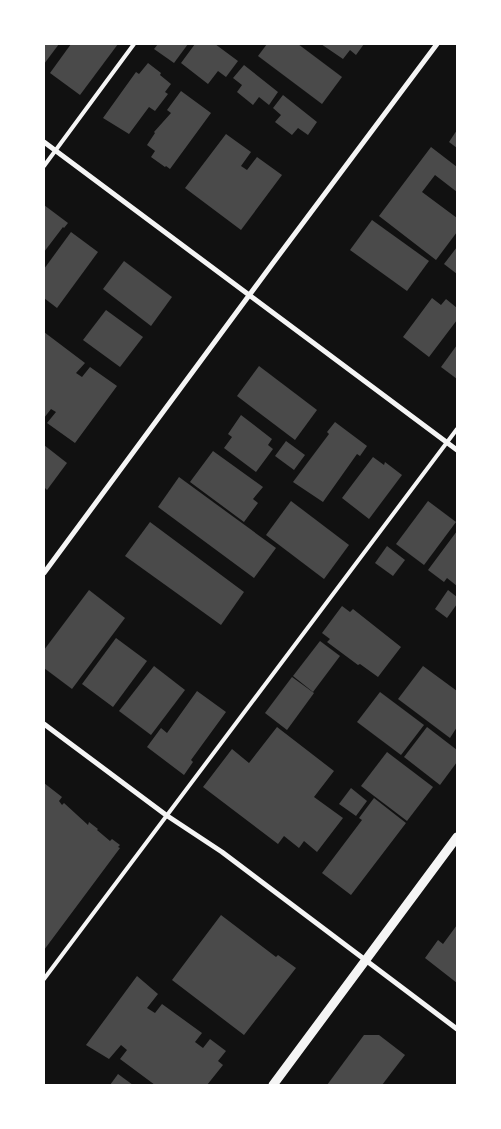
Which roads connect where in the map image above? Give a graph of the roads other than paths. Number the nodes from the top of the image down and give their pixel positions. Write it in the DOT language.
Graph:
graph roads {
  1 [pos="134,44"];
  2 [pos="437,44"];
  3 [pos="44,142"];
  4 [pos="55,151"];
  5 [pos="44,166"];
  6 [pos="249,296"];
  7 [pos="457,429"];
  8 [pos="447,443"];
  9 [pos="457,450"];
  10 [pos="44,573"];
  11 [pos="44,724"];
  12 [pos="166,816"];
  13 [pos="457,837"];
  14 [pos="366,960"];
  15 [pos="44,979"];
  16 [pos="457,1029"];
  17 [pos="273,1085"];
  1 -- 4 [label="lane"];
  2 -- 6 [label="street"];
  3 -- 4 [label="street"];
  4 -- 5 [label="lane"];
  4 -- 6 [label="street"];
  6 -- 8 [label="street"];
  6 -- 10 [label="street"];
  7 -- 8 [label="lane"];
  8 -- 9 [label="street"];
  8 -- 12 [label="lane"];
  11 -- 12 [label="street"];
  12 -- 14 [label="street"];
  12 -- 15 [label="lane"];
  13 -- 14 [label="street"];
  14 -- 16 [label="street"];
  14 -- 17 [label="street"];
}
